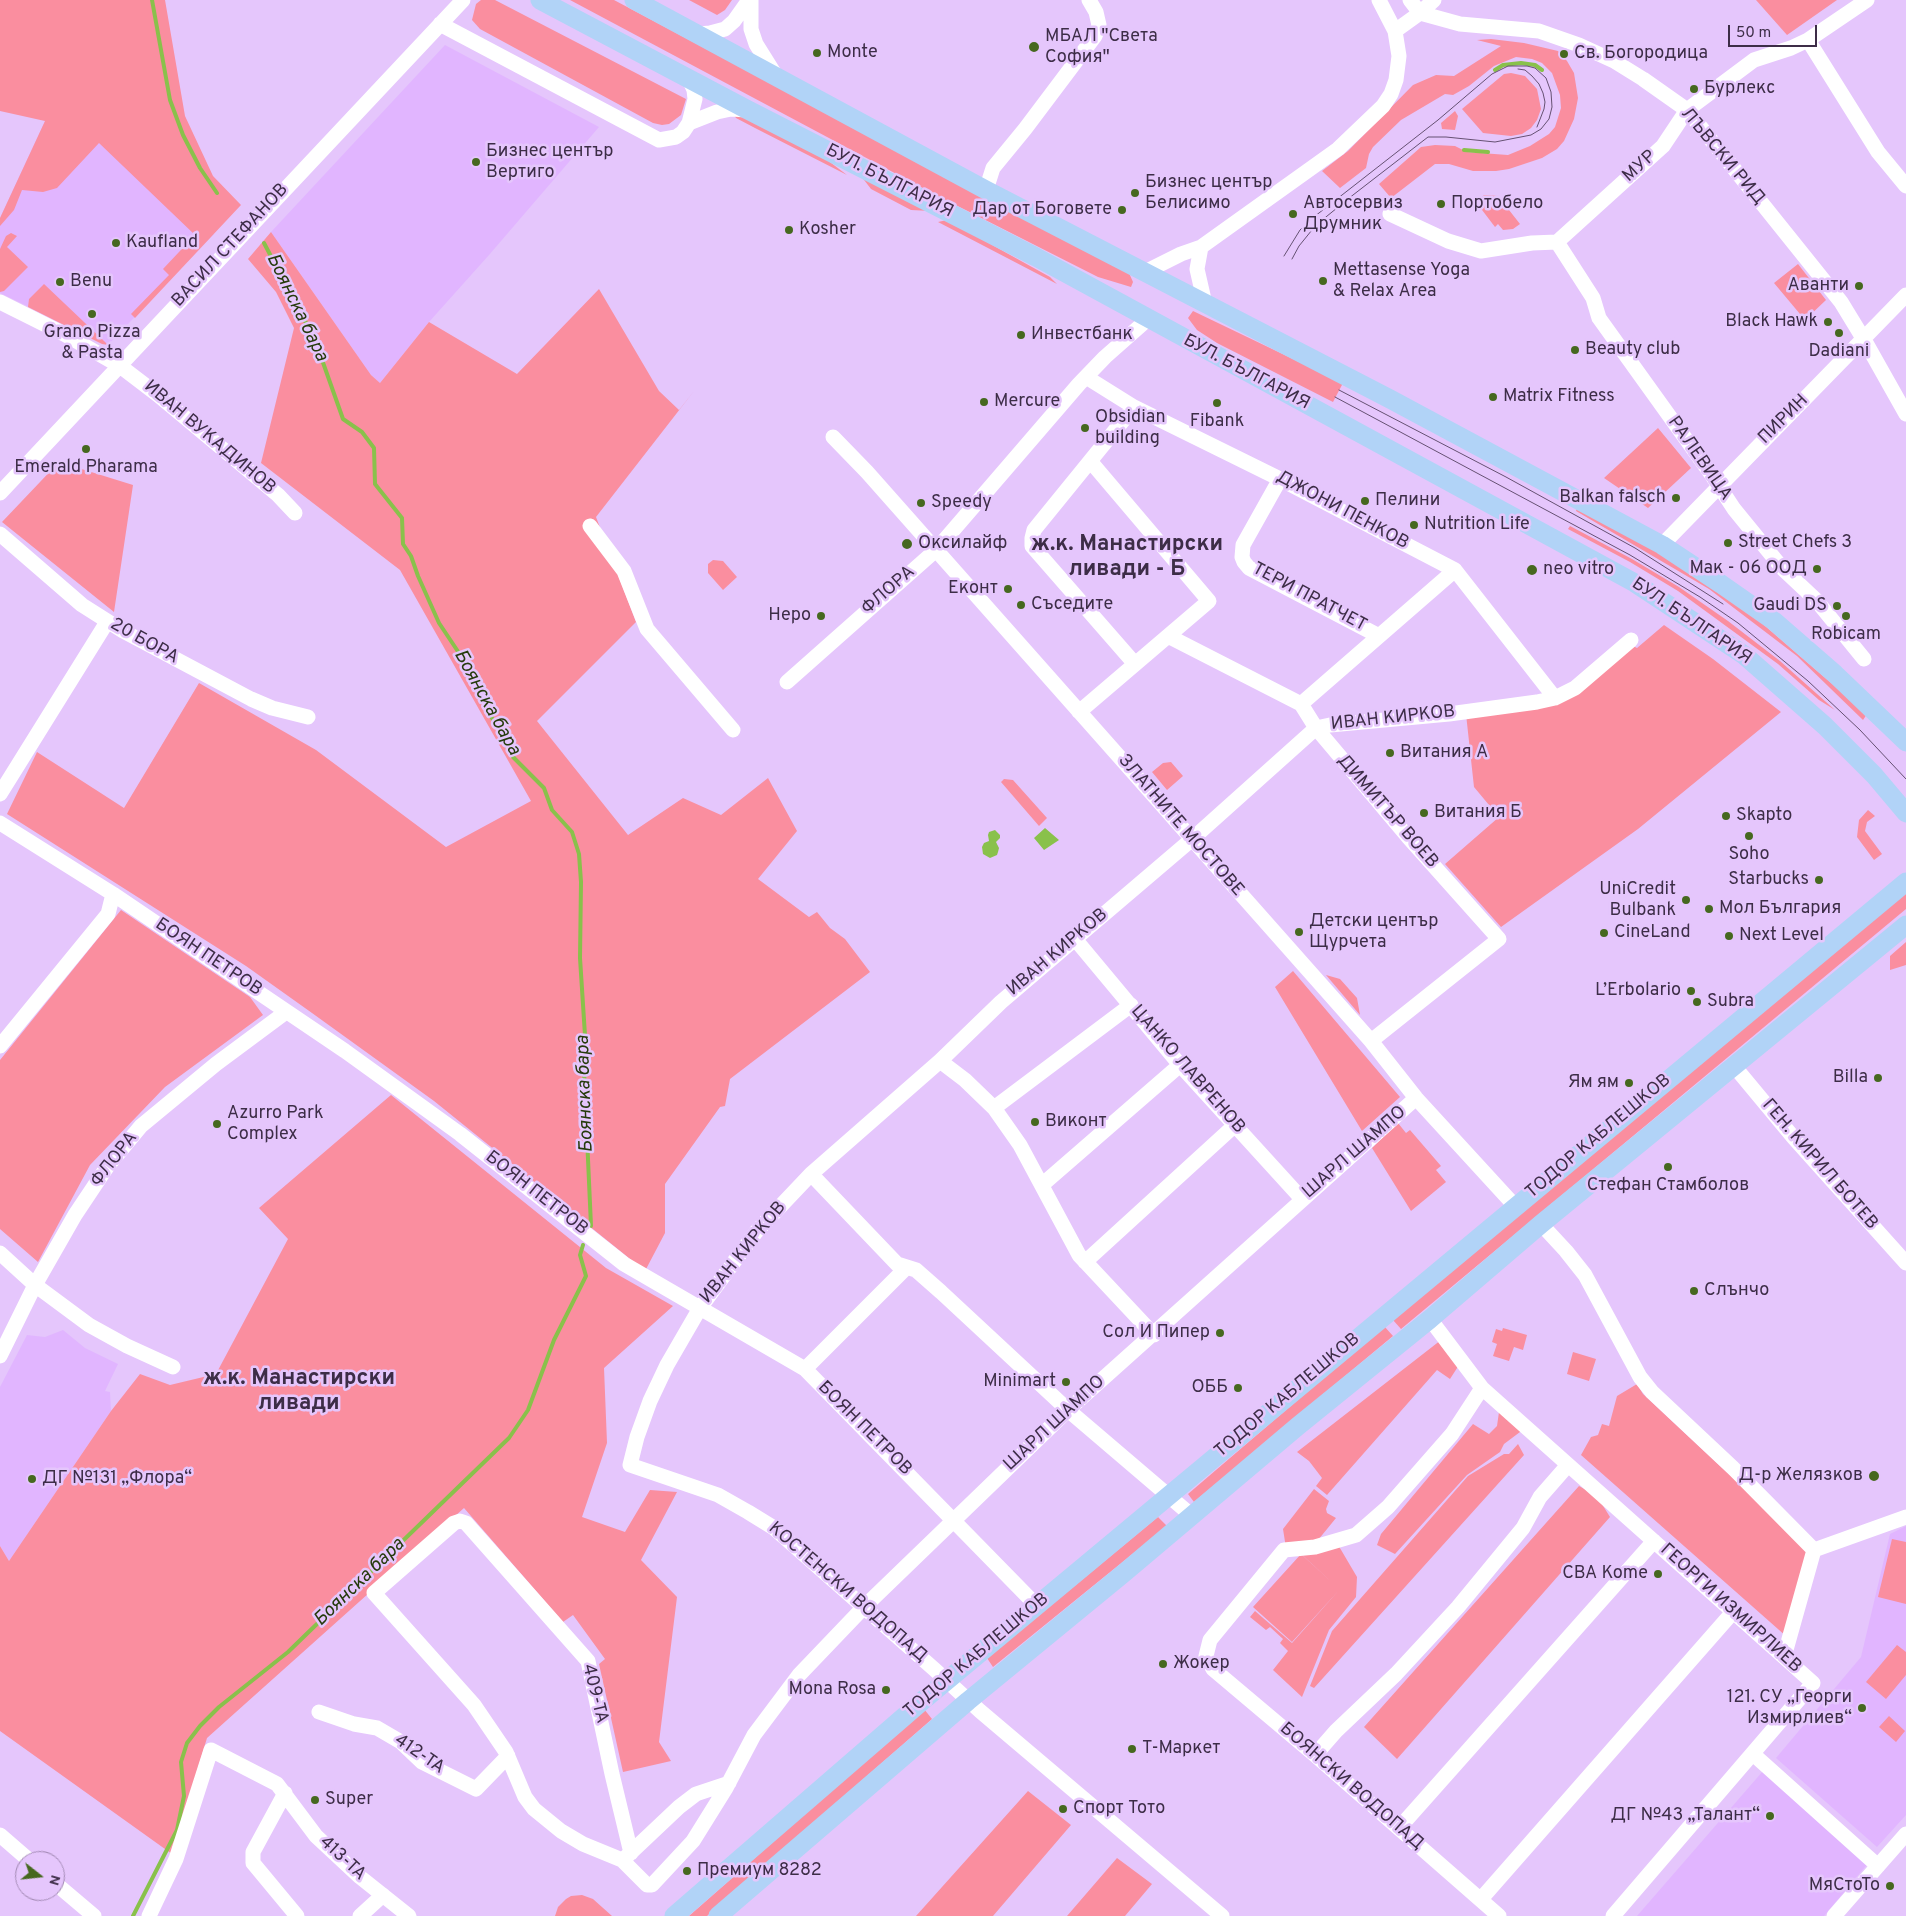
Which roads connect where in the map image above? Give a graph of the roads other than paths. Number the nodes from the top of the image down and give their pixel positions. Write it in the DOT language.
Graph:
graph roads {
  1 [pos="463,0"];
  2 [pos="540,0"];
  3 [pos="634,0"];
  4 [pos="750,0"];
  5 [pos="1089,0"];
  6 [pos="1379,0"];
  7 [pos="1410,0"];
  8 [pos="1434,0"];
  9 [pos="1867,0"];
  10 [pos="1420,13"];
  11 [pos="440,24"];
  12 [pos="1395,32"];
  13 [pos="699,34"];
  14 [pos="1808,40"];
  15 [pos="776,76"];
  16 [pos="689,79"];
  17 [pos="748,110"];
  18 [pos="1687,110"];
  19 [pos="689,123"];
  20 [pos="1906,186"];
  21 [pos="986,190"];
  22 [pos="1390,214"];
  23 [pos="1557,242"];
  24 [pos="1201,247"];
  25 [pos="1145,272"];
  26 [pos="1906,295"];
  27 [pos="0,302"];
  28 [pos="1205,304"];
  29 [pos="1148,319"];
  30 [pos="1864,339"];
  31 [pos="120,366"];
  32 [pos="1086,377"];
  33 [pos="1134,407"];
  34 [pos="1906,414"];
  35 [pos="838,442"];
  36 [pos="1091,462"];
  37 [pos="1280,479"];
  38 [pos="1718,486"];
  39 [pos="0,493"];
  40 [pos="295,513"];
  41 [pos="590,526"];
  42 [pos="0,534"];
  43 [pos="1662,545"];
  44 [pos="936,550"];
  45 [pos="1455,570"];
  46 [pos="107,622"];
  47 [pos="1168,636"];
  48 [pos="1379,636"];
  49 [pos="1631,640"];
  50 [pos="1864,659"];
  51 [pos="1135,664"];
  52 [pos="787,682"];
  53 [pos="1555,698"];
  54 [pos="1301,704"];
  55 [pos="1079,712"];
  56 [pos="308,717"];
  57 [pos="1316,728"];
  58 [pos="733,730"];
  59 [pos="1906,742"];
  60 [pos="0,794"];
  61 [pos="1906,813"];
  62 [pos="0,823"];
  63 [pos="1192,840"];
  64 [pos="1906,882"];
  65 [pos="113,894"];
  66 [pos="1906,925"];
  67 [pos="1075,939"];
  68 [pos="1131,1005"];
  69 [pos="286,1012"];
  70 [pos="1371,1041"];
  71 [pos="0,1046"];
  72 [pos="940,1061"];
  73 [pos="1180,1065"];
  74 [pos="1734,1066"];
  75 [pos="1416,1098"];
  76 [pos="994,1108"];
  77 [pos="1234,1126"];
  78 [pos="811,1174"];
  79 [pos="1042,1184"];
  80 [pos="1302,1199"];
  81 [pos="1515,1206"];
  82 [pos="1541,1224"];
  83 [pos="0,1253"];
  84 [pos="1085,1262"];
  85 [pos="1906,1263"];
  86 [pos="906,1268"];
  87 [pos="34,1285"];
  88 [pos="700,1308"];
  89 [pos="1430,1319"];
  90 [pos="1154,1334"];
  91 [pos="0,1356"];
  92 [pos="173,1367"];
  93 [pos="805,1369"];
  94 [pos="1482,1388"];
  95 [pos="1068,1410"];
  96 [pos="630,1465"];
  97 [pos="1568,1465"];
  98 [pos="1168,1496"];
  99 [pos="1191,1515"];
  100 [pos="1906,1517"];
  101 [pos="953,1520"];
  102 [pos="1654,1541"];
  103 [pos="1814,1550"];
  104 [pos="1037,1606"];
  105 [pos="864,1607"];
  106 [pos="1733,1612"];
  107 [pos="1784,1657"];
  108 [pos="947,1680"];
  109 [pos="968,1700"];
  110 [pos="319,1712"];
  111 [pos="1753,1754"];
  112 [pos="1315,1755"];
  113 [pos="508,1756"];
  114 [pos="729,1783"];
  115 [pos="285,1793"];
  116 [pos="1399,1828"];
  117 [pos="1906,1834"];
  118 [pos="0,1835"];
  119 [pos="18,1851"];
  120 [pos="627,1857"];
  121 [pos="1878,1866"];
  122 [pos="65,1891"];
  123 [pos="383,1896"];
  124 [pos="1481,1899"];
  125 [pos="94,1916"];
  126 [pos="149,1916"];
  127 [pos="297,1916"];
  128 [pos="360,1916"];
  129 [pos="409,1916"];
  130 [pos="674,1916"];
  131 [pos="718,1916"];
  132 [pos="1222,1916"];
  133 [pos="1499,1916"];
  134 [pos="1612,1916"];
  135 [pos="1834,1916"];
  1 -- 11 [label="street, ВАСИЛ СТЕФАНОВ"];
  2 -- 16 [label="main road, БУЛ. БЪЛГАРИЯ"];
  3 -- 13 [label="main road"];
  4 -- 13 [label="street"];
  4 -- 15 [label="street"];
  5 -- 21 [label="street"];
  6 -- 12 [label="street"];
  7 -- 10 [label="street"];
  8 -- 10 [label="street"];
  9 -- 14 [label="street, МУР"];
  10 -- 12 [label="street"];
  10 -- 18 [label="street, ЛЪВСКИ РИД"];
  11 -- 19 [label="street"];
  11 -- 31 [label="street, ВАСИЛ СТЕФАНОВ"];
  12 -- 24 [label="street"];
  13 -- 15 [label="main road"];
  14 -- 18 [label="street, МУР"];
  14 -- 20 [label="street"];
  15 -- 21 [label="main road"];
  16 -- 17 [label="main road, БУЛ. БЪЛГАРИЯ"];
  16 -- 19 [label="street"];
  17 -- 19 [label="street"];
  17 -- 29 [label="main road, БУЛ. БЪЛГАРИЯ"];
  18 -- 23 [label="street, МУР"];
  18 -- 30 [label="street, ЛЪВСКИ РИД"];
  21 -- 25 [label="main road"];
  22 -- 23 [label="street"];
  23 -- 38 [label="street, РАЛЕВИЦА"];
  24 -- 25 [label="street"];
  24 -- 28 [label="street"];
  25 -- 28 [label="main road"];
  26 -- 30 [label="street, ПИРИН"];
  27 -- 31 [label="street, ИВАН ВУКАДИНОВ"];
  28 -- 43 [label="main road"];
  29 -- 32 [label="street, ФЛОРА"];
  29 -- 61 [label="main road, БУЛ. БЪЛГАРИЯ"];
  30 -- 34 [label="street, ЛЪВСКИ РИД"];
  30 -- 38 [label="street, ПИРИН"];
  31 -- 39 [label="street, ВАСИЛ СТЕФАНОВ"];
  31 -- 40 [label="street, ИВАН ВУКАДИНОВ"];
  32 -- 33 [label="street, ДЖОНИ ПЕНКОВ"];
  32 -- 44 [label="street, ФЛОРА"];
  33 -- 36 [label="street"];
  33 -- 37 [label="street, ДЖОНИ ПЕНКОВ"];
  35 -- 44 [label="street, ЗЛАТНИТЕ МОСТОВЕ"];
  36 -- 47 [label="street"];
  36 -- 51 [label="street"];
  37 -- 45 [label="street, ДЖОНИ ПЕНКОВ"];
  37 -- 48 [label="street, ТЕРИ ПРАТЧЕТ"];
  38 -- 43 [label="street, ПИРИН"];
  38 -- 50 [label="street, РАЛЕВИЦА"];
  41 -- 58 [label="street"];
  42 -- 46 [label="street, 20 БОРА"];
  43 -- 59 [label="main road"];
  44 -- 52 [label="street, ФЛОРА"];
  44 -- 55 [label="street, ЗЛАТНИТЕ МОСТОВЕ"];
  45 -- 48 [label="street"];
  45 -- 53 [label="street, ДЖОНИ ПЕНКОВ"];
  46 -- 56 [label="street, 20 БОРА"];
  46 -- 60 [label="street"];
  47 -- 51 [label="street"];
  47 -- 54 [label="street"];
  48 -- 54 [label="street"];
  49 -- 53 [label="street, ИВАН КИРКОВ"];
  51 -- 55 [label="street"];
  53 -- 57 [label="street, ИВАН КИРКОВ"];
  54 -- 57 [label="street, ДИМИТЪР ВОЕВ"];
  55 -- 63 [label="street, ЗЛАТНИТЕ МОСТОВЕ"];
  57 -- 63 [label="street, ИВАН КИРКОВ"];
  57 -- 70 [label="street, ДИМИТЪР ВОЕВ"];
  62 -- 65 [label="street, БОЯН ПЕТРОВ"];
  63 -- 67 [label="street, ИВАН КИРКОВ"];
  63 -- 70 [label="street, ЗЛАТНИТЕ МОСТОВЕ"];
  64 -- 81 [label="main road, ТОДОР КАБЛЕШКОВ"];
  65 -- 69 [label="street, БОЯН ПЕТРОВ"];
  65 -- 71 [label="street"];
  66 -- 74 [label="main road, ТОДОР КАБЛЕШКОВ"];
  67 -- 68 [label="street, ЦАНКО ЛАВРЕНОВ"];
  67 -- 72 [label="street, ИВАН КИРКОВ"];
  68 -- 73 [label="street, ЦАНКО ЛАВРЕНОВ"];
  68 -- 76 [label="street"];
  69 -- 87 [label="street, ФЛОРА"];
  69 -- 88 [label="street, БОЯН ПЕТРОВ"];
  70 -- 75 [label="street, ЗЛАТНИТЕ МОСТОВЕ"];
  72 -- 76 [label="street"];
  72 -- 78 [label="street, ИВАН КИРКОВ"];
  73 -- 77 [label="street, ЦАНКО ЛАВРЕНОВ"];
  73 -- 79 [label="street"];
  74 -- 82 [label="main road, ТОДОР КАБЛЕШКОВ"];
  74 -- 85 [label="street, ГЕН. КИРИЛ БОТЕВ"];
  75 -- 80 [label="street, ШАРЛ ШАМПО"];
  75 -- 81 [label="street, ЗЛАТНИТЕ МОСТОВЕ"];
  76 -- 79 [label="street"];
  77 -- 80 [label="street, ЦАНКО ЛАВРЕНОВ"];
  77 -- 84 [label="street"];
  78 -- 86 [label="street"];
  78 -- 88 [label="street, ИВАН КИРКОВ"];
  79 -- 84 [label="street"];
  80 -- 90 [label="street, ШАРЛ ШАМПО"];
  81 -- 98 [label="main road, ТОДОР КАБЛЕШКОВ"];
  82 -- 89 [label="main road, ТОДОР КАБЛЕШКОВ"];
  82 -- 103 [label="street"];
  83 -- 87 [label="street"];
  84 -- 90 [label="street"];
  86 -- 93 [label="street"];
  86 -- 95 [label="street"];
  87 -- 91 [label="street, ФЛОРА"];
  87 -- 92 [label="street"];
  88 -- 93 [label="street, БОЯН ПЕТРОВ"];
  88 -- 96 [label="street, ИВАН КИРКОВ"];
  89 -- 94 [label="street, ГЕОРГИ ИЗМИРЛИЕВ"];
  89 -- 99 [label="main road, ТОДОР КАБЛЕШКОВ"];
  90 -- 95 [label="street, ШАРЛ ШАМПО"];
  93 -- 101 [label="street, БОЯН ПЕТРОВ"];
  94 -- 97 [label="street, ГЕОРГИ ИЗМИРЛИЕВ"];
  94 -- 112 [label="street, БОЯНСКИ ВОДОПАД"];
  95 -- 98 [label="street"];
  95 -- 101 [label="street, ШАРЛ ШАМПО"];
  96 -- 105 [label="street, КОСТЕНСКИ ВОДОПАД"];
  97 -- 102 [label="street, ГЕОРГИ ИЗМИРЛИЕВ"];
  97 -- 112 [label="street"];
  98 -- 99 [label="street"];
  98 -- 104 [label="main road, ТОДОР КАБЛЕШКОВ"];
  99 -- 109 [label="main road, ТОДОР КАБЛЕШКОВ"];
  100 -- 103 [label="street"];
  101 -- 104 [label="street, БОЯН ПЕТРОВ"];
  101 -- 105 [label="street, ШАРЛ ШАМПО"];
  102 -- 106 [label="street, ГЕОРГИ ИЗМИРЛИЕВ"];
  102 -- 116 [label="street"];
  103 -- 107 [label="street"];
  104 -- 108 [label="main road, ТОДОР КАБЛЕШКОВ"];
  105 -- 108 [label="street, КОСТЕНСКИ ВОДОПАД"];
  105 -- 114 [label="street, ШАРЛ ШАМПО"];
  106 -- 107 [label="street, ГЕОРГИ ИЗМИРЛИЕВ"];
  106 -- 124 [label="street"];
  107 -- 111 [label="street, ГЕОРГИ ИЗМИРЛИЕВ"];
  108 -- 109 [label="street, КОСТЕНСКИ ВОДОПАД"];
  108 -- 130 [label="main road, ТОДОР КАБЛЕШКОВ"];
  109 -- 131 [label="main road, ТОДОР КАБЛЕШКОВ"];
  109 -- 132 [label="street, КОСТЕНСКИ ВОДОПАД"];
  110 -- 113 [label="street, 412-ТА"];
  111 -- 121 [label="street"];
  111 -- 134 [label="street, ГЕОРГИ ИЗМИРЛИЕВ"];
  112 -- 116 [label="street, БОЯНСКИ ВОДОПАД"];
  113 -- 120 [label="street"];
  113 -- 120 [label="street, 409-ТА"];
  114 -- 120 [label="street"];
  114 -- 120 [label="street, ШАРЛ ШАМПО"];
  115 -- 123 [label="street, 413-ТА"];
  115 -- 126 [label="street, 413-ТА"];
  115 -- 127 [label="street"];
  116 -- 124 [label="street, БОЯНСКИ ВОДОПАД"];
  117 -- 121 [label="street"];
  118 -- 119 [label="street"];
  121 -- 135 [label="street"];
  122 -- 125 [label="street"];
  123 -- 128 [label="street"];
  123 -- 129 [label="street, 413-ТА"];
  124 -- 133 [label="street, БОЯНСКИ ВОДОПАД"];
}
